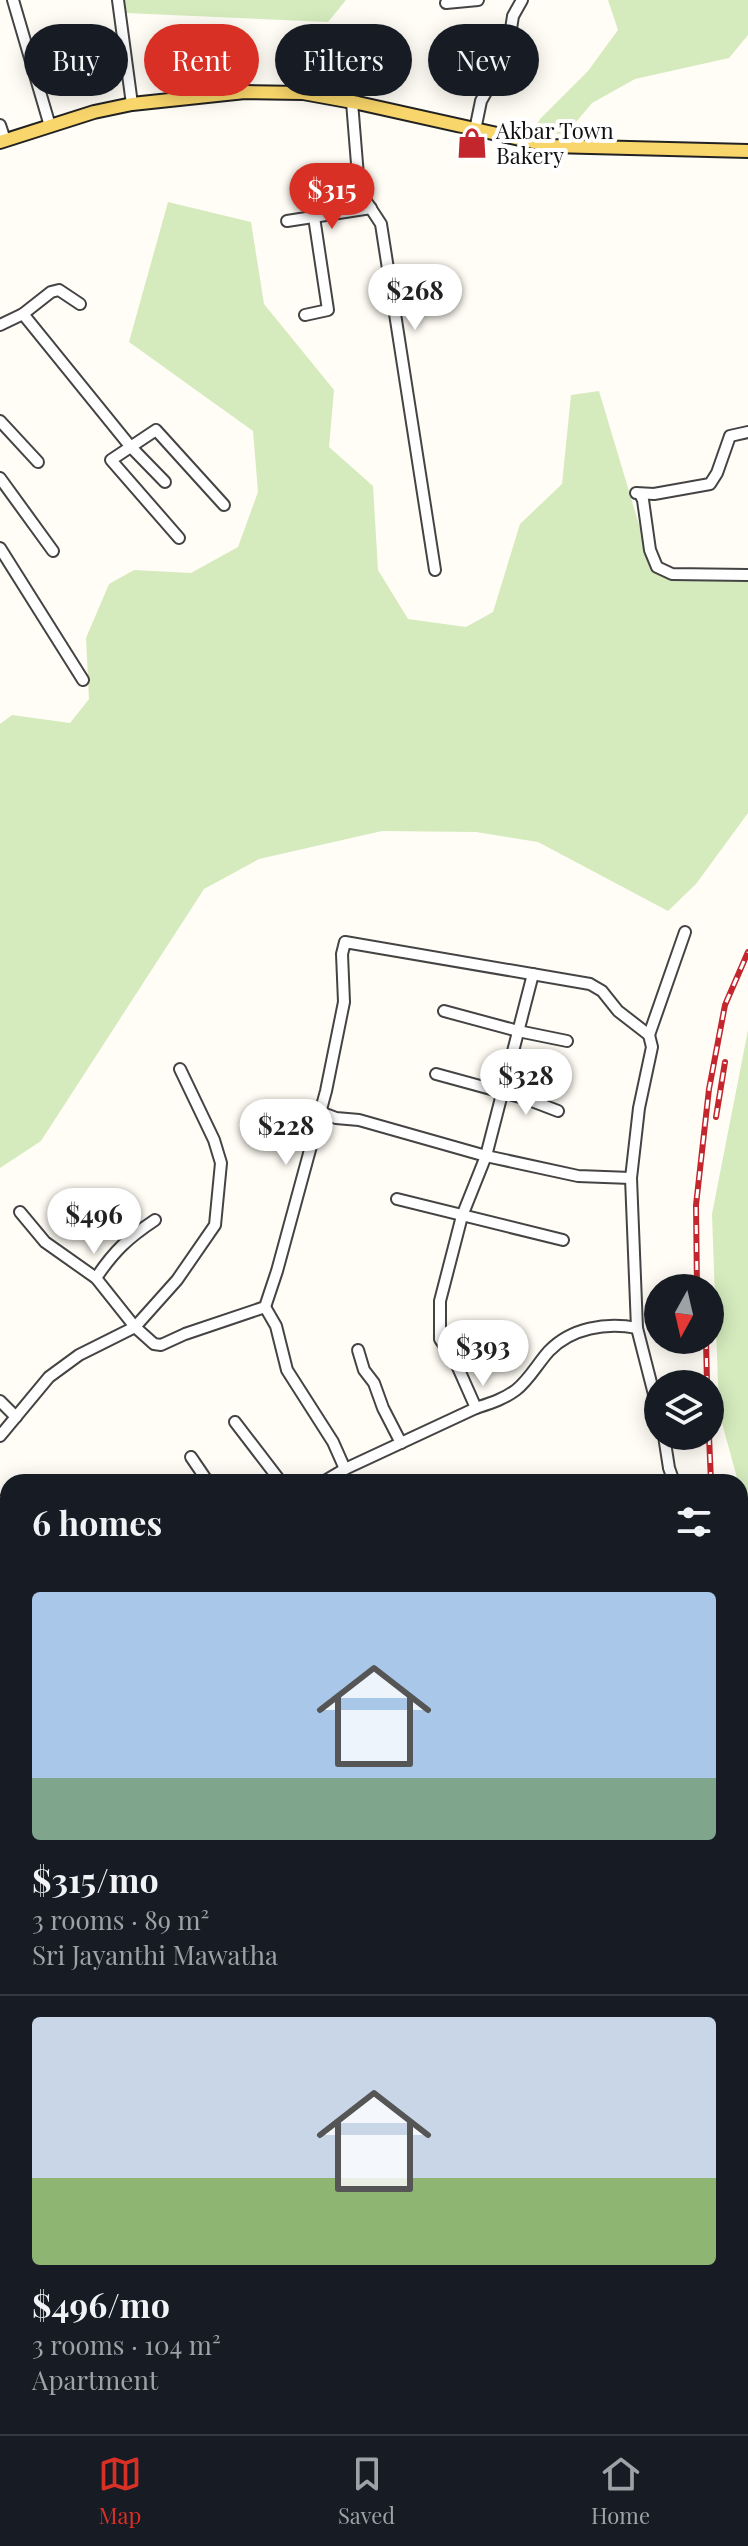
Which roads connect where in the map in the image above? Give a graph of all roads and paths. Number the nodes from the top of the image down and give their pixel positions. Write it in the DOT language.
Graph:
graph roads {
  1 [pos="13,0"];
  2 [pos="118,0"];
  3 [pos="478,0"];
  4 [pos="522,0"];
  5 [pos="446,3"];
  6 [pos="352,102"];
  7 [pos="132,104"];
  8 [pos="0,125"];
  9 [pos="50,126"];
  10 [pos="475,130"];
  11 [pos="2,141"];
  12 [pos="748,151"];
  13 [pos="371,208"];
  14 [pos="314,217"];
  15 [pos="287,221"];
  16 [pos="80,304"];
  17 [pos="23,314"];
  18 [pos="305,315"];
  19 [pos="0,325"];
  20 [pos="0,421"];
  21 [pos="748,432"];
  22 [pos="130,446"];
  23 [pos="38,462"];
  24 [pos="0,478"];
  25 [pos="165,482"];
  26 [pos="224,505"];
  27 [pos="179,538"];
  28 [pos="0,548"];
  29 [pos="53,551"];
  30 [pos="435,570"];
  31 [pos="748,575"];
  32 [pos="83,680"];
  33 [pos="685,932"];
  34 [pos="533,974"];
  35 [pos="444,1011"];
  36 [pos="518,1031"];
  37 [pos="649,1035"];
  38 [pos="567,1041"];
  39 [pos="180,1069"];
  40 [pos="436,1074"];
  41 [pos="501,1093"];
  42 [pos="558,1111"];
  43 [pos="320,1112"];
  44 [pos="486,1156"];
  45 [pos="631,1178"];
  46 [pos="397,1199"];
  47 [pos="20,1212"];
  48 [pos="462,1216"];
  49 [pos="155,1220"];
  50 [pos="563,1240"];
  51 [pos="96,1278"];
  52 [pos="265,1307"];
  53 [pos="135,1327"];
  54 [pos="637,1328"];
  55 [pos="358,1350"];
  56 [pos="648,1370"];
  57 [pos="0,1401"];
  58 [pos="476,1408"];
  59 [pos="16,1417"];
  60 [pos="235,1422"];
  61 [pos="0,1436"];
  62 [pos="401,1443"];
  63 [pos="666,1450"];
  64 [pos="191,1457"];
  65 [pos="345,1469"];
  66 [pos="203,1474"];
  67 [pos="275,1474"];
  68 [pos="337,1474"];
  69 [pos="671,1474"];
  1 -- 9 [label="street"];
  2 -- 7 [label="street"];
  3 -- 5 [label="street"];
  4 -- 10 [label="street"];
  6 -- 7 [label="main road"];
  6 -- 10 [label="main road"];
  6 -- 13 [label="street"];
  7 -- 9 [label="main road"];
  8 -- 11 [label="street"];
  9 -- 11 [label="main road"];
  10 -- 12 [label="main road"];
  13 -- 14 [label="street"];
  13 -- 30 [label="street"];
  14 -- 15 [label="street"];
  14 -- 18 [label="street"];
  16 -- 17 [label="street"];
  17 -- 19 [label="street"];
  17 -- 22 [label="street"];
  20 -- 23 [label="street"];
  21 -- 31 [label="street"];
  22 -- 25 [label="street"];
  22 -- 26 [label="street"];
  22 -- 27 [label="street"];
  24 -- 29 [label="street"];
  28 -- 32 [label="street"];
  33 -- 37 [label="street"];
  34 -- 36 [label="street"];
  34 -- 37 [label="street"];
  34 -- 43 [label="street"];
  35 -- 36 [label="street"];
  36 -- 38 [label="street"];
  36 -- 41 [label="street"];
  37 -- 45 [label="street"];
  39 -- 53 [label="street"];
  40 -- 41 [label="street"];
  41 -- 42 [label="street"];
  41 -- 44 [label="street"];
  43 -- 44 [label="street"];
  43 -- 52 [label="street"];
  44 -- 45 [label="street"];
  44 -- 48 [label="street"];
  45 -- 54 [label="street"];
  46 -- 48 [label="street"];
  47 -- 51 [label="street"];
  48 -- 50 [label="street"];
  48 -- 58 [label="street"];
  49 -- 51 [label="street"];
  51 -- 53 [label="street"];
  52 -- 53 [label="street"];
  52 -- 65 [label="street"];
  53 -- 59 [label="street"];
  54 -- 56 [label="street"];
  54 -- 58 [label="street"];
  55 -- 62 [label="street"];
  57 -- 59 [label="street"];
  58 -- 62 [label="street"];
  59 -- 61 [label="street"];
  60 -- 67 [label="street"];
  62 -- 65 [label="street"];
  63 -- 69 [label="street"];
  64 -- 66 [label="street"];
  65 -- 68 [label="street"];
}
